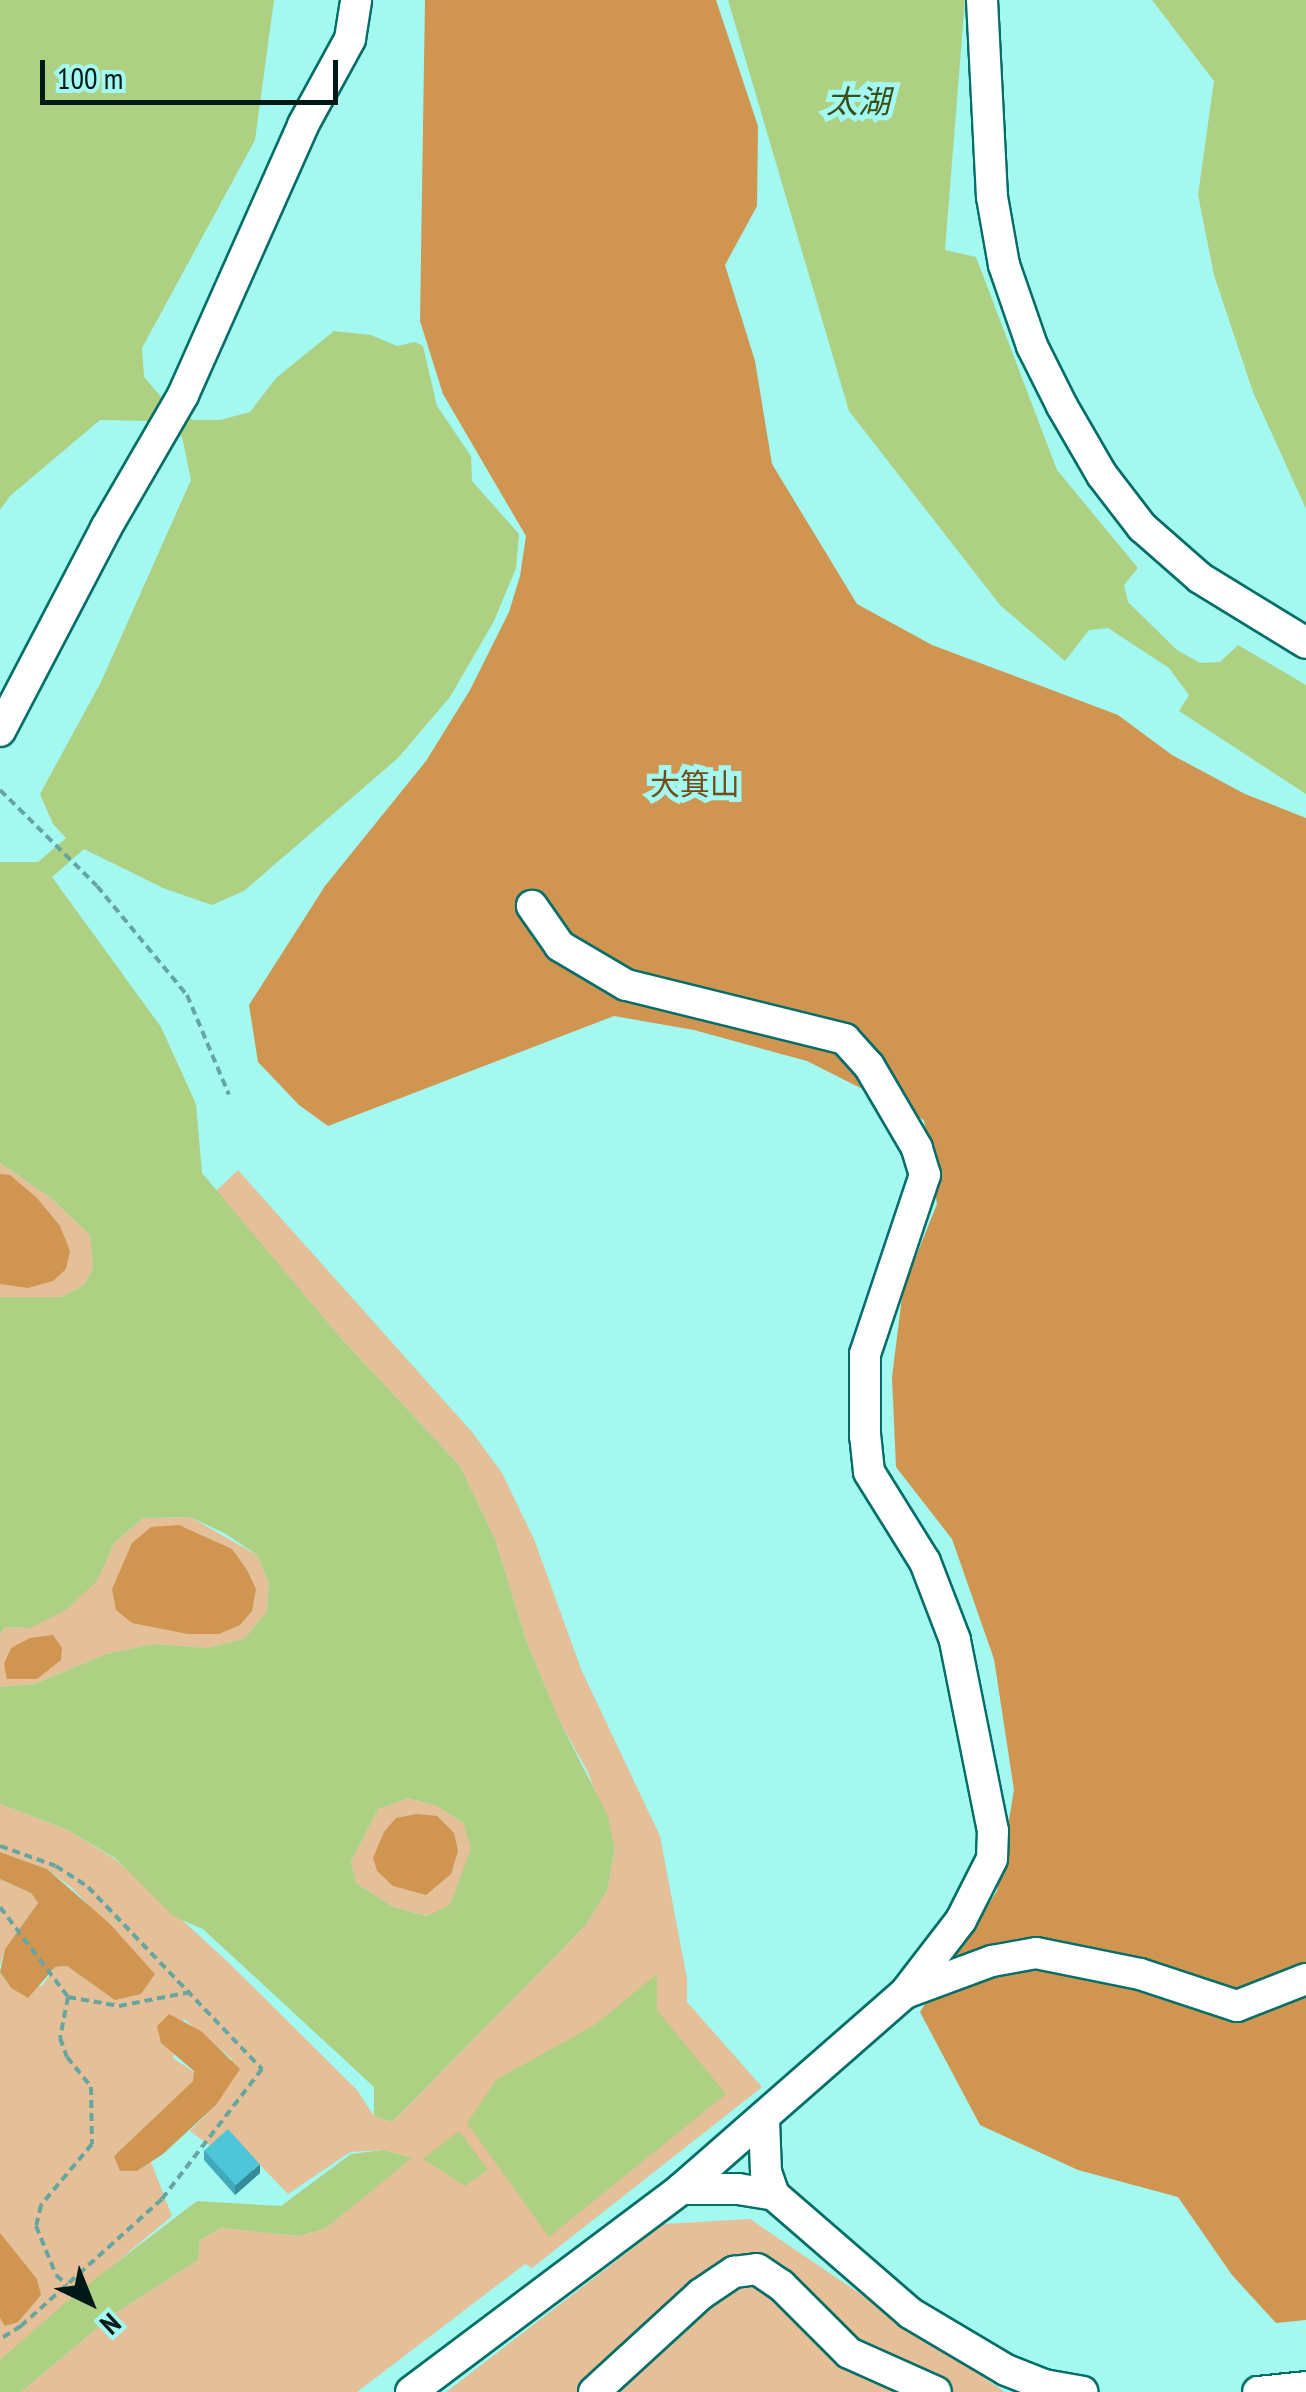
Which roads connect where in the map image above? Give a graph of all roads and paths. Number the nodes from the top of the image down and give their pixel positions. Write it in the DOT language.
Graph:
graph roads {
  1 [pos="356,0"];
  2 [pos="982,0"];
  3 [pos="1306,643"];
  4 [pos="0,732"];
  5 [pos="0,790"];
  6 [pos="532,906"];
  7 [pos="229,1095"];
  8 [pos="0,1846"];
  9 [pos="0,1907"];
  10 [pos="1306,1979"];
  11 [pos="191,1992"];
  12 [pos="905,1993"];
  13 [pos="68,1997"];
  14 [pos="764,2120"];
  15 [pos="681,2189"];
  16 [pos="774,2195"];
  17 [pos="67,2286"];
  18 [pos="0,2339"];
  19 [pos="1306,2387"];
  20 [pos="411,2392"];
  21 [pos="594,2392"];
  22 [pos="936,2392"];
  23 [pos="1082,2392"];
  24 [pos="1258,2392"];
  1 -- 4 [label="street"];
  2 -- 3 [label="street"];
  5 -- 7 [label="path"];
  6 -- 12 [label="street"];
  8 -- 11 [label="path"];
  9 -- 13 [label="path"];
  10 -- 12 [label="street"];
  11 -- 13 [label="path"];
  11 -- 17 [label="path"];
  12 -- 14 [label="street"];
  13 -- 17 [label="path"];
  14 -- 15 [label="street"];
  14 -- 16 [label="street"];
  15 -- 16 [label="street"];
  15 -- 20 [label="street"];
  16 -- 23 [label="street"];
  17 -- 18 [label="path"];
  19 -- 24 [label="street"];
  21 -- 22 [label="street"];
}
